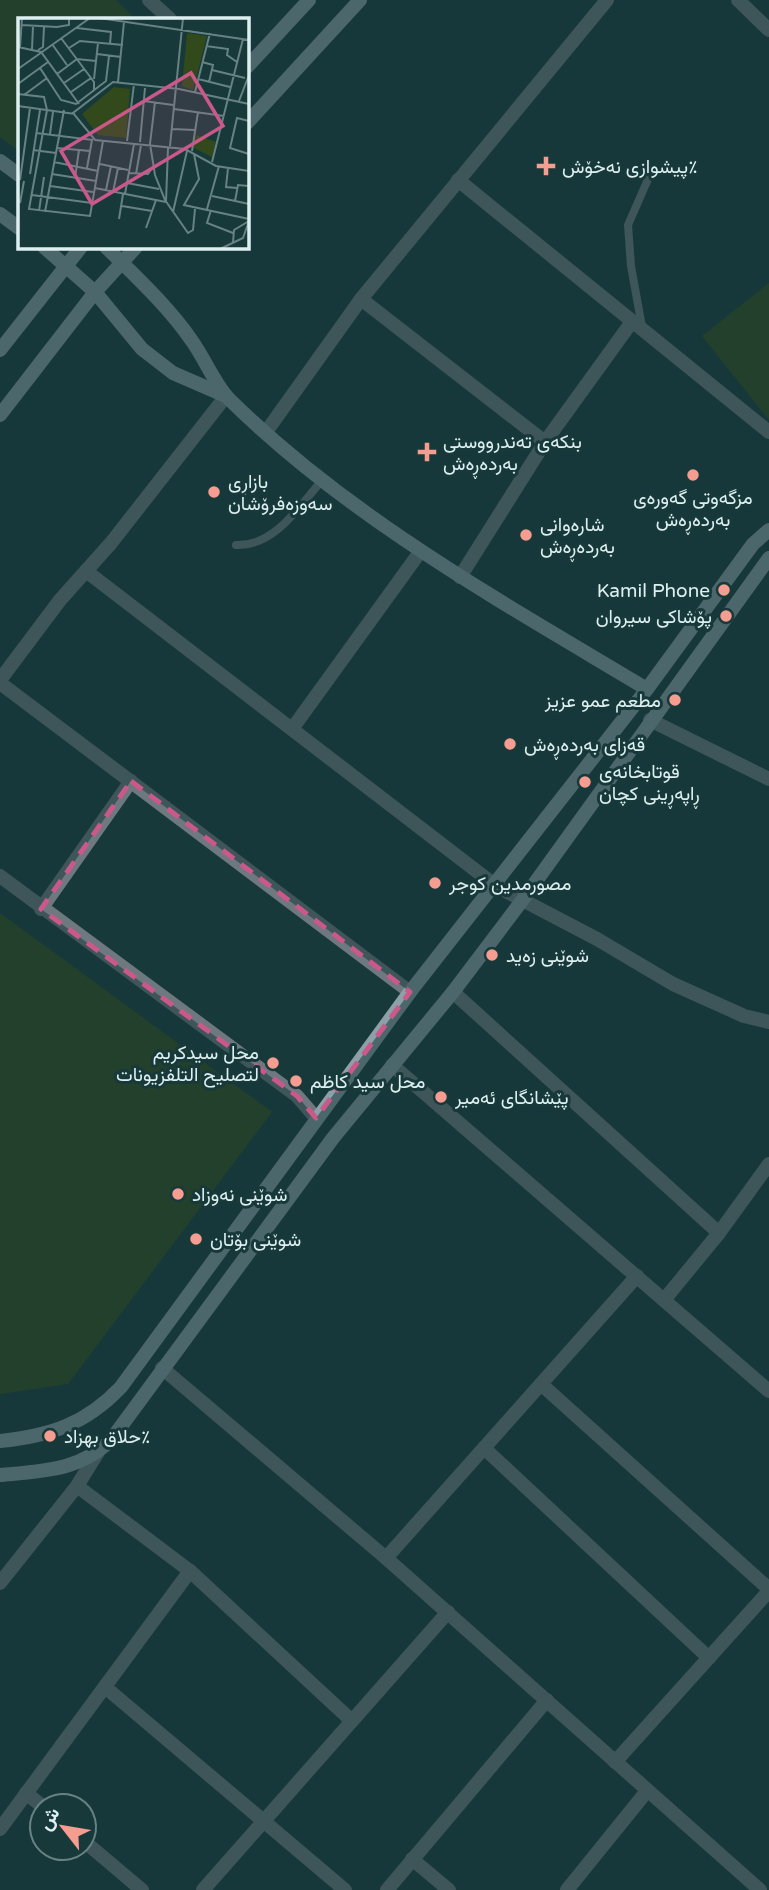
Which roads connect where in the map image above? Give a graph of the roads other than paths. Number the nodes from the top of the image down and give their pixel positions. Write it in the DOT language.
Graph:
graph roads {
  1 [pos="149,0"];
  2 [pos="309,0"];
  3 [pos="360,0"];
  4 [pos="607,0"];
  5 [pos="738,0"];
  6 [pos="169,18"];
  7 [pos="769,30"];
  8 [pos="248,66"];
  9 [pos="248,122"];
  10 [pos="0,161"];
  11 [pos="18,174"];
  12 [pos="649,177"];
  13 [pos="458,180"];
  14 [pos="0,214"];
  15 [pos="18,228"];
  16 [pos="45,248"];
  17 [pos="80,248"];
  18 [pos="107,248"];
  19 [pos="135,248"];
  20 [pos="122,262"];
  21 [pos="68,264"];
  22 [pos="95,292"];
  23 [pos="361,299"];
  24 [pos="631,323"];
  25 [pos="643,333"];
  26 [pos="0,350"];
  27 [pos="226,396"];
  28 [pos="0,415"];
  29 [pos="266,432"];
  30 [pos="769,432"];
  31 [pos="545,442"];
  32 [pos="324,478"];
  33 [pos="769,530"];
  34 [pos="236,545"];
  35 [pos="420,551"];
  36 [pos="769,558"];
  37 [pos="86,571"];
  38 [pos="460,577"];
  39 [pos="0,681"];
  40 [pos="647,689"];
  41 [pos="650,720"];
  42 [pos="292,729"];
  43 [pos="769,779"];
  44 [pos="131,781"];
  45 [pos="0,876"];
  46 [pos="496,886"];
  47 [pos="524,898"];
  48 [pos="41,909"];
  49 [pos="410,992"];
  50 [pos="453,992"];
  51 [pos="766,1025"];
  52 [pos="392,1065"];
  53 [pos="316,1118"];
  54 [pos="769,1164"];
  55 [pos="719,1233"];
  56 [pos="637,1276"];
  57 [pos="664,1300"];
  58 [pos="162,1368"];
  59 [pos="766,1383"];
  60 [pos="541,1384"];
  61 [pos="0,1441"];
  62 [pos="484,1448"];
  63 [pos="98,1452"];
  64 [pos="0,1475"];
  65 [pos="77,1486"];
  66 [pos="386,1558"];
  67 [pos="190,1571"];
  68 [pos="0,1583"];
  69 [pos="769,1590"];
  70 [pos="448,1612"];
  71 [pos="709,1658"];
  72 [pos="105,1687"];
  73 [pos="547,1700"];
  74 [pos="352,1721"];
  75 [pos="615,1762"];
  76 [pos="647,1791"];
  77 [pos="26,1793"];
  78 [pos="263,1822"];
  79 [pos="0,1829"];
  80 [pos="98,1853"];
  81 [pos="412,1859"];
  82 [pos="752,1887"];
  83 [pos="142,1890"];
  84 [pos="203,1890"];
  85 [pos="345,1890"];
  86 [pos="387,1890"];
  87 [pos="449,1890"];
  88 [pos="567,1890"];
  1 -- 6 [label="street"];
  2 -- 8 [label="main road"];
  3 -- 9 [label="main road"];
  4 -- 13 [label="street"];
  5 -- 7 [label="street"];
  10 -- 11 [label="main road"];
  12 -- 25 [label="lane"];
  13 -- 23 [label="street"];
  13 -- 24 [label="street"];
  14 -- 15 [label="main road"];
  16 -- 21 [label="main road"];
  17 -- 21 [label="main road"];
  18 -- 20 [label="main road"];
  19 -- 20 [label="main road"];
  20 -- 22 [label="main road"];
  20 -- 27 [label="main road"];
  21 -- 22 [label="main road"];
  21 -- 26 [label="main road"];
  22 -- 27 [label="main road"];
  22 -- 28 [label="main road"];
  23 -- 29 [label="street"];
  23 -- 31 [label="street"];
  24 -- 25 [label="street"];
  24 -- 31 [label="street"];
  25 -- 30 [label="street"];
  27 -- 29 [label="main road"];
  27 -- 37 [label="street"];
  29 -- 32 [label="main road"];
  31 -- 38 [label="street"];
  32 -- 34 [label="lane"];
  32 -- 35 [label="main road"];
  33 -- 40 [label="main road"];
  35 -- 38 [label="main road"];
  35 -- 42 [label="street"];
  36 -- 41 [label="main road"];
  37 -- 39 [label="street"];
  37 -- 42 [label="street"];
  38 -- 40 [label="main road"];
  39 -- 44 [label="street"];
  40 -- 46 [label="main road"];
  41 -- 43 [label="street"];
  41 -- 47 [label="main road"];
  42 -- 46 [label="street"];
  44 -- 48 [label="street"];
  44 -- 49 [label="street"];
  45 -- 48 [label="street"];
  46 -- 47 [label="street"];
  46 -- 49 [label="main road"];
  47 -- 50 [label="main road"];
  47 -- 51 [label="street"];
  48 -- 53 [label="street"];
  49 -- 53 [label="main road"];
  50 -- 52 [label="main road"];
  50 -- 55 [label="street"];
  52 -- 56 [label="street"];
  52 -- 58 [label="main road"];
  53 -- 61 [label="main road"];
  54 -- 55 [label="street"];
  55 -- 57 [label="street"];
  56 -- 57 [label="street"];
  56 -- 60 [label="street"];
  57 -- 59 [label="street"];
  58 -- 63 [label="main road"];
  58 -- 66 [label="street"];
  60 -- 62 [label="street"];
  60 -- 69 [label="street"];
  62 -- 66 [label="street"];
  62 -- 71 [label="street"];
  63 -- 64 [label="main road"];
  63 -- 65 [label="street"];
  65 -- 67 [label="street"];
  65 -- 68 [label="street"];
  66 -- 70 [label="street"];
  67 -- 72 [label="street"];
  67 -- 74 [label="street"];
  69 -- 71 [label="street"];
  70 -- 73 [label="street"];
  70 -- 74 [label="street"];
  71 -- 75 [label="street"];
  72 -- 77 [label="street"];
  72 -- 78 [label="street"];
  73 -- 75 [label="street"];
  73 -- 81 [label="street"];
  74 -- 78 [label="street"];
  75 -- 76 [label="street"];
  76 -- 82 [label="street"];
  76 -- 88 [label="street"];
  77 -- 79 [label="street"];
  78 -- 84 [label="street"];
  78 -- 85 [label="street"];
  80 -- 83 [label="street"];
  81 -- 86 [label="street"];
  81 -- 87 [label="street"];
}
